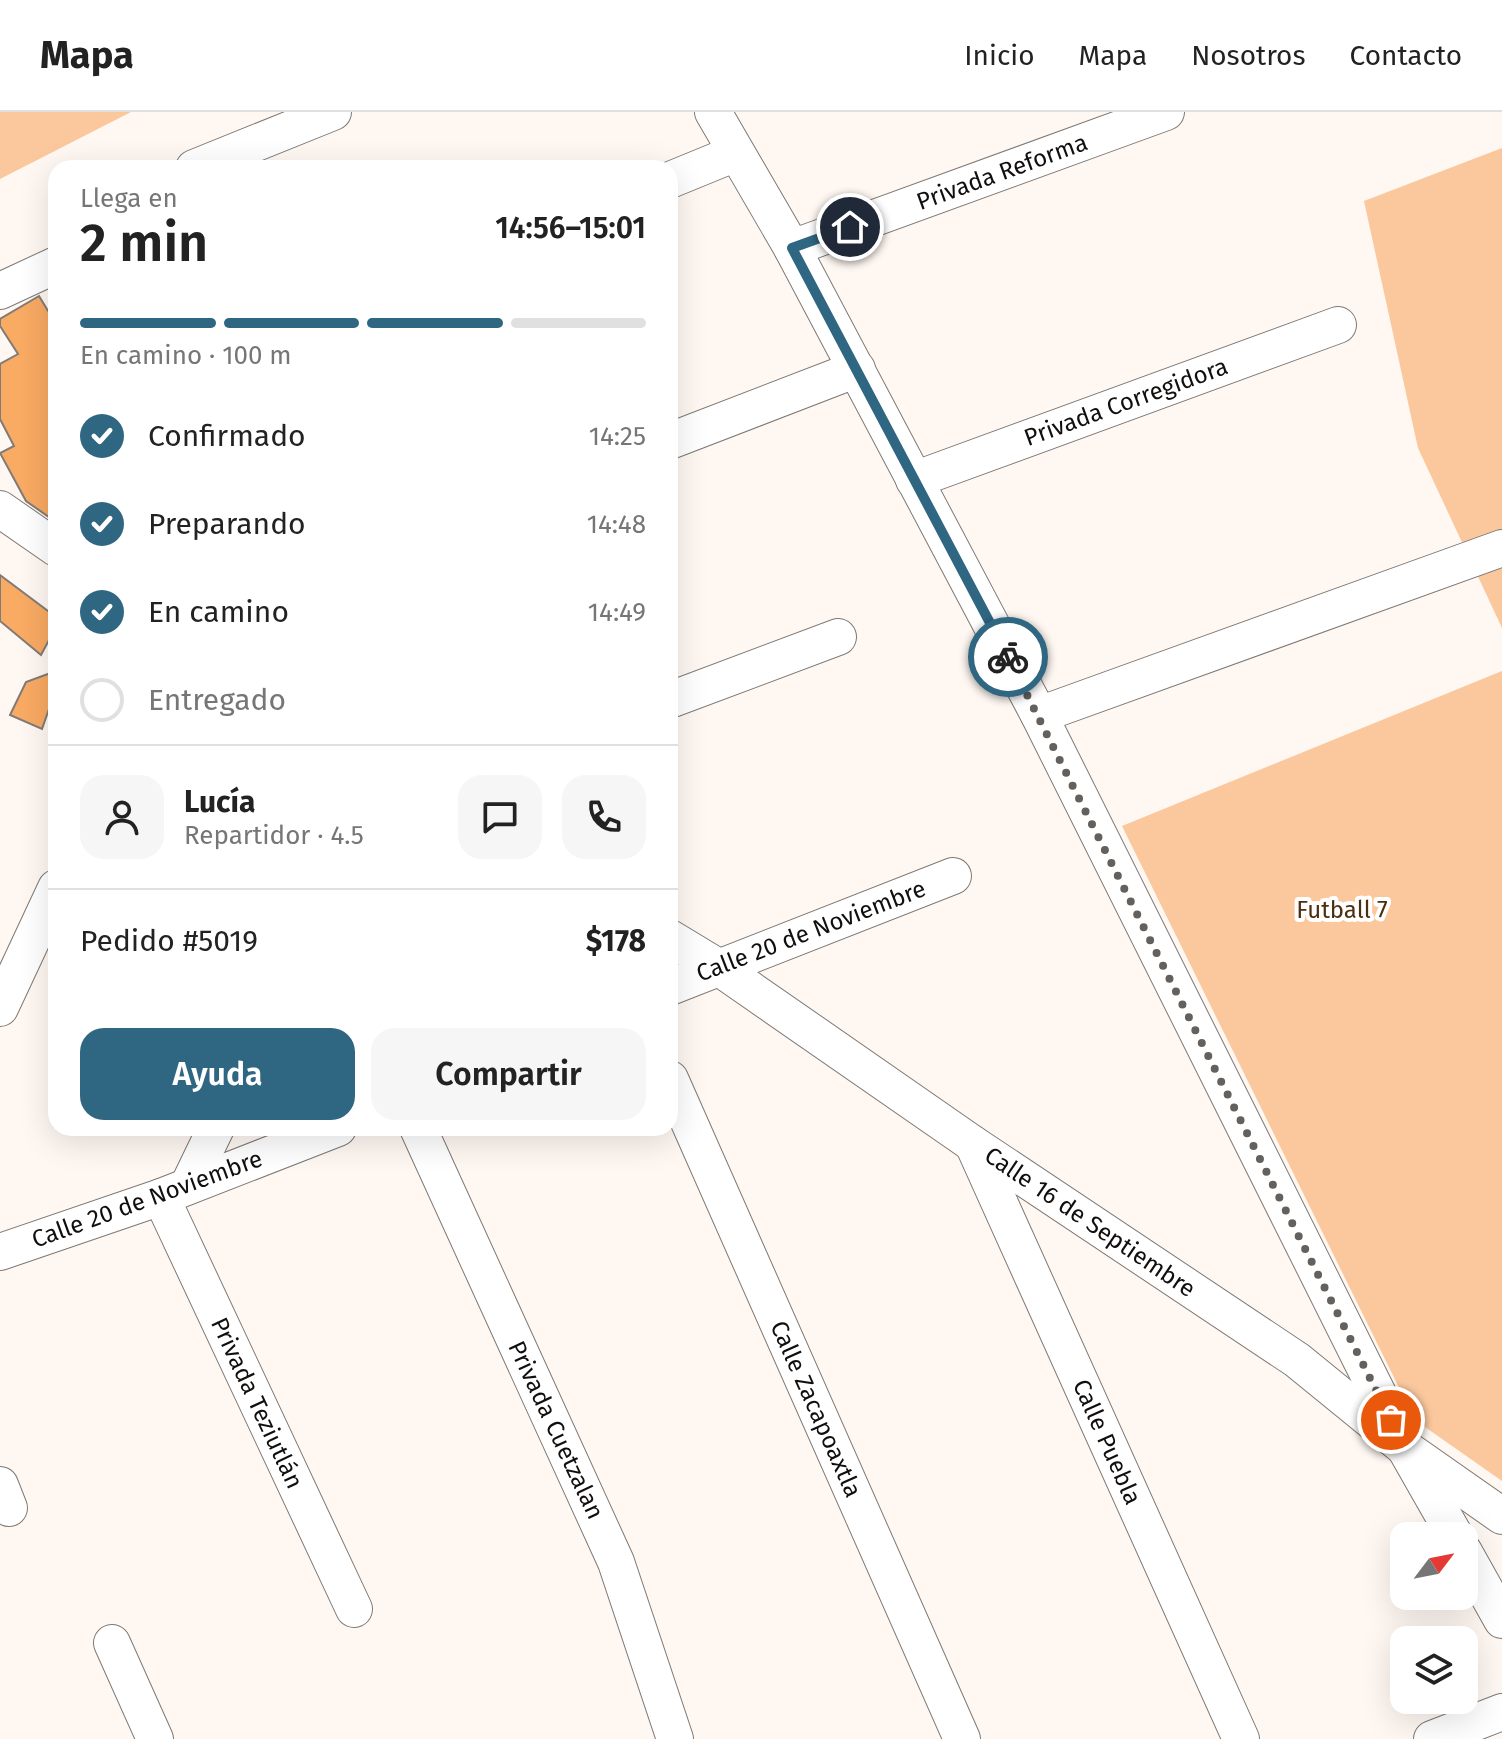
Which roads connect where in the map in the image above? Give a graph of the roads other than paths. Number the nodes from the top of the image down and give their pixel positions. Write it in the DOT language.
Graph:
graph roads {
  1 [pos="333,112"];
  2 [pos="713,112"];
  3 [pos="1166,112"];
  4 [pos="736,153"];
  5 [pos="214,160"];
  6 [pos="678,177"];
  7 [pos="792,248"];
  8 [pos="48,269"];
  9 [pos="0,291"];
  10 [pos="1338,325"];
  11 [pos="857,369"];
  12 [pos="678,438"];
  13 [pos="914,480"];
  14 [pos="0,509"];
  15 [pos="48,539"];
  16 [pos="1502,548"];
  17 [pos="838,637"];
  18 [pos="678,697"];
  19 [pos="1039,715"];
  20 [pos="953,876"];
  21 [pos="48,905"];
  22 [pos="678,943"];
  23 [pos="718,967"];
  24 [pos="678,984"];
  25 [pos="0,1008"];
  26 [pos="678,1097"];
  27 [pos="211,1136"];
  28 [pos="317,1136"];
  29 [pos="422,1136"];
  30 [pos="973,1144"];
  31 [pos="175,1191"];
  32 [pos="0,1252"];
  33 [pos="1405,1448"];
  34 [pos="1502,1516"];
  35 [pos="1447,1522"];
  36 [pos="1478,1577"];
  37 [pos="354,1609"];
  38 [pos="1502,1620"];
  39 [pos="112,1643"];
  40 [pos="1502,1712"];
  41 [pos="667,1737"];
  42 [pos="155,1739"];
  43 [pos="962,1739"];
  44 [pos="1241,1739"];
  45 [pos="1432,1739"];
  1 -- 5 [label="street"];
  2 -- 4 [label="street"];
  3 -- 7 [label="street, Privada Reforma"];
  4 -- 6 [label="street"];
  4 -- 7 [label="street"];
  7 -- 11 [label="street"];
  8 -- 9 [label="street"];
  10 -- 13 [label="street, Privada Corregidora"];
  11 -- 12 [label="street"];
  11 -- 13 [label="street"];
  13 -- 19 [label="street"];
  14 -- 15 [label="street"];
  16 -- 19 [label="street"];
  17 -- 18 [label="street"];
  19 -- 33 [label="street"];
  20 -- 23 [label="street, Calle 20 de Noviembre"];
  21 -- 25 [label="street"];
  22 -- 23 [label="street, Calle 16 de Septiembre"];
  23 -- 24 [label="street, Calle 20 de Noviembre"];
  23 -- 30 [label="street, Calle 16 de Septiembre"];
  26 -- 43 [label="street, Calle Zacapoaxtla"];
  27 -- 31 [label="street"];
  28 -- 31 [label="street, Calle 20 de Noviembre"];
  29 -- 41 [label="street, Privada Cuetzalan"];
  30 -- 33 [label="street, Calle 16 de Septiembre"];
  30 -- 44 [label="street, Calle Puebla"];
  31 -- 32 [label="street, Calle 20 de Noviembre"];
  31 -- 37 [label="street, Privada Teziutlán"];
  33 -- 34 [label="street, Calle 16 de Septiembre"];
  33 -- 35 [label="street"];
  36 -- 38 [label="street"];
  39 -- 42 [label="street"];
  40 -- 45 [label="street"];
}
